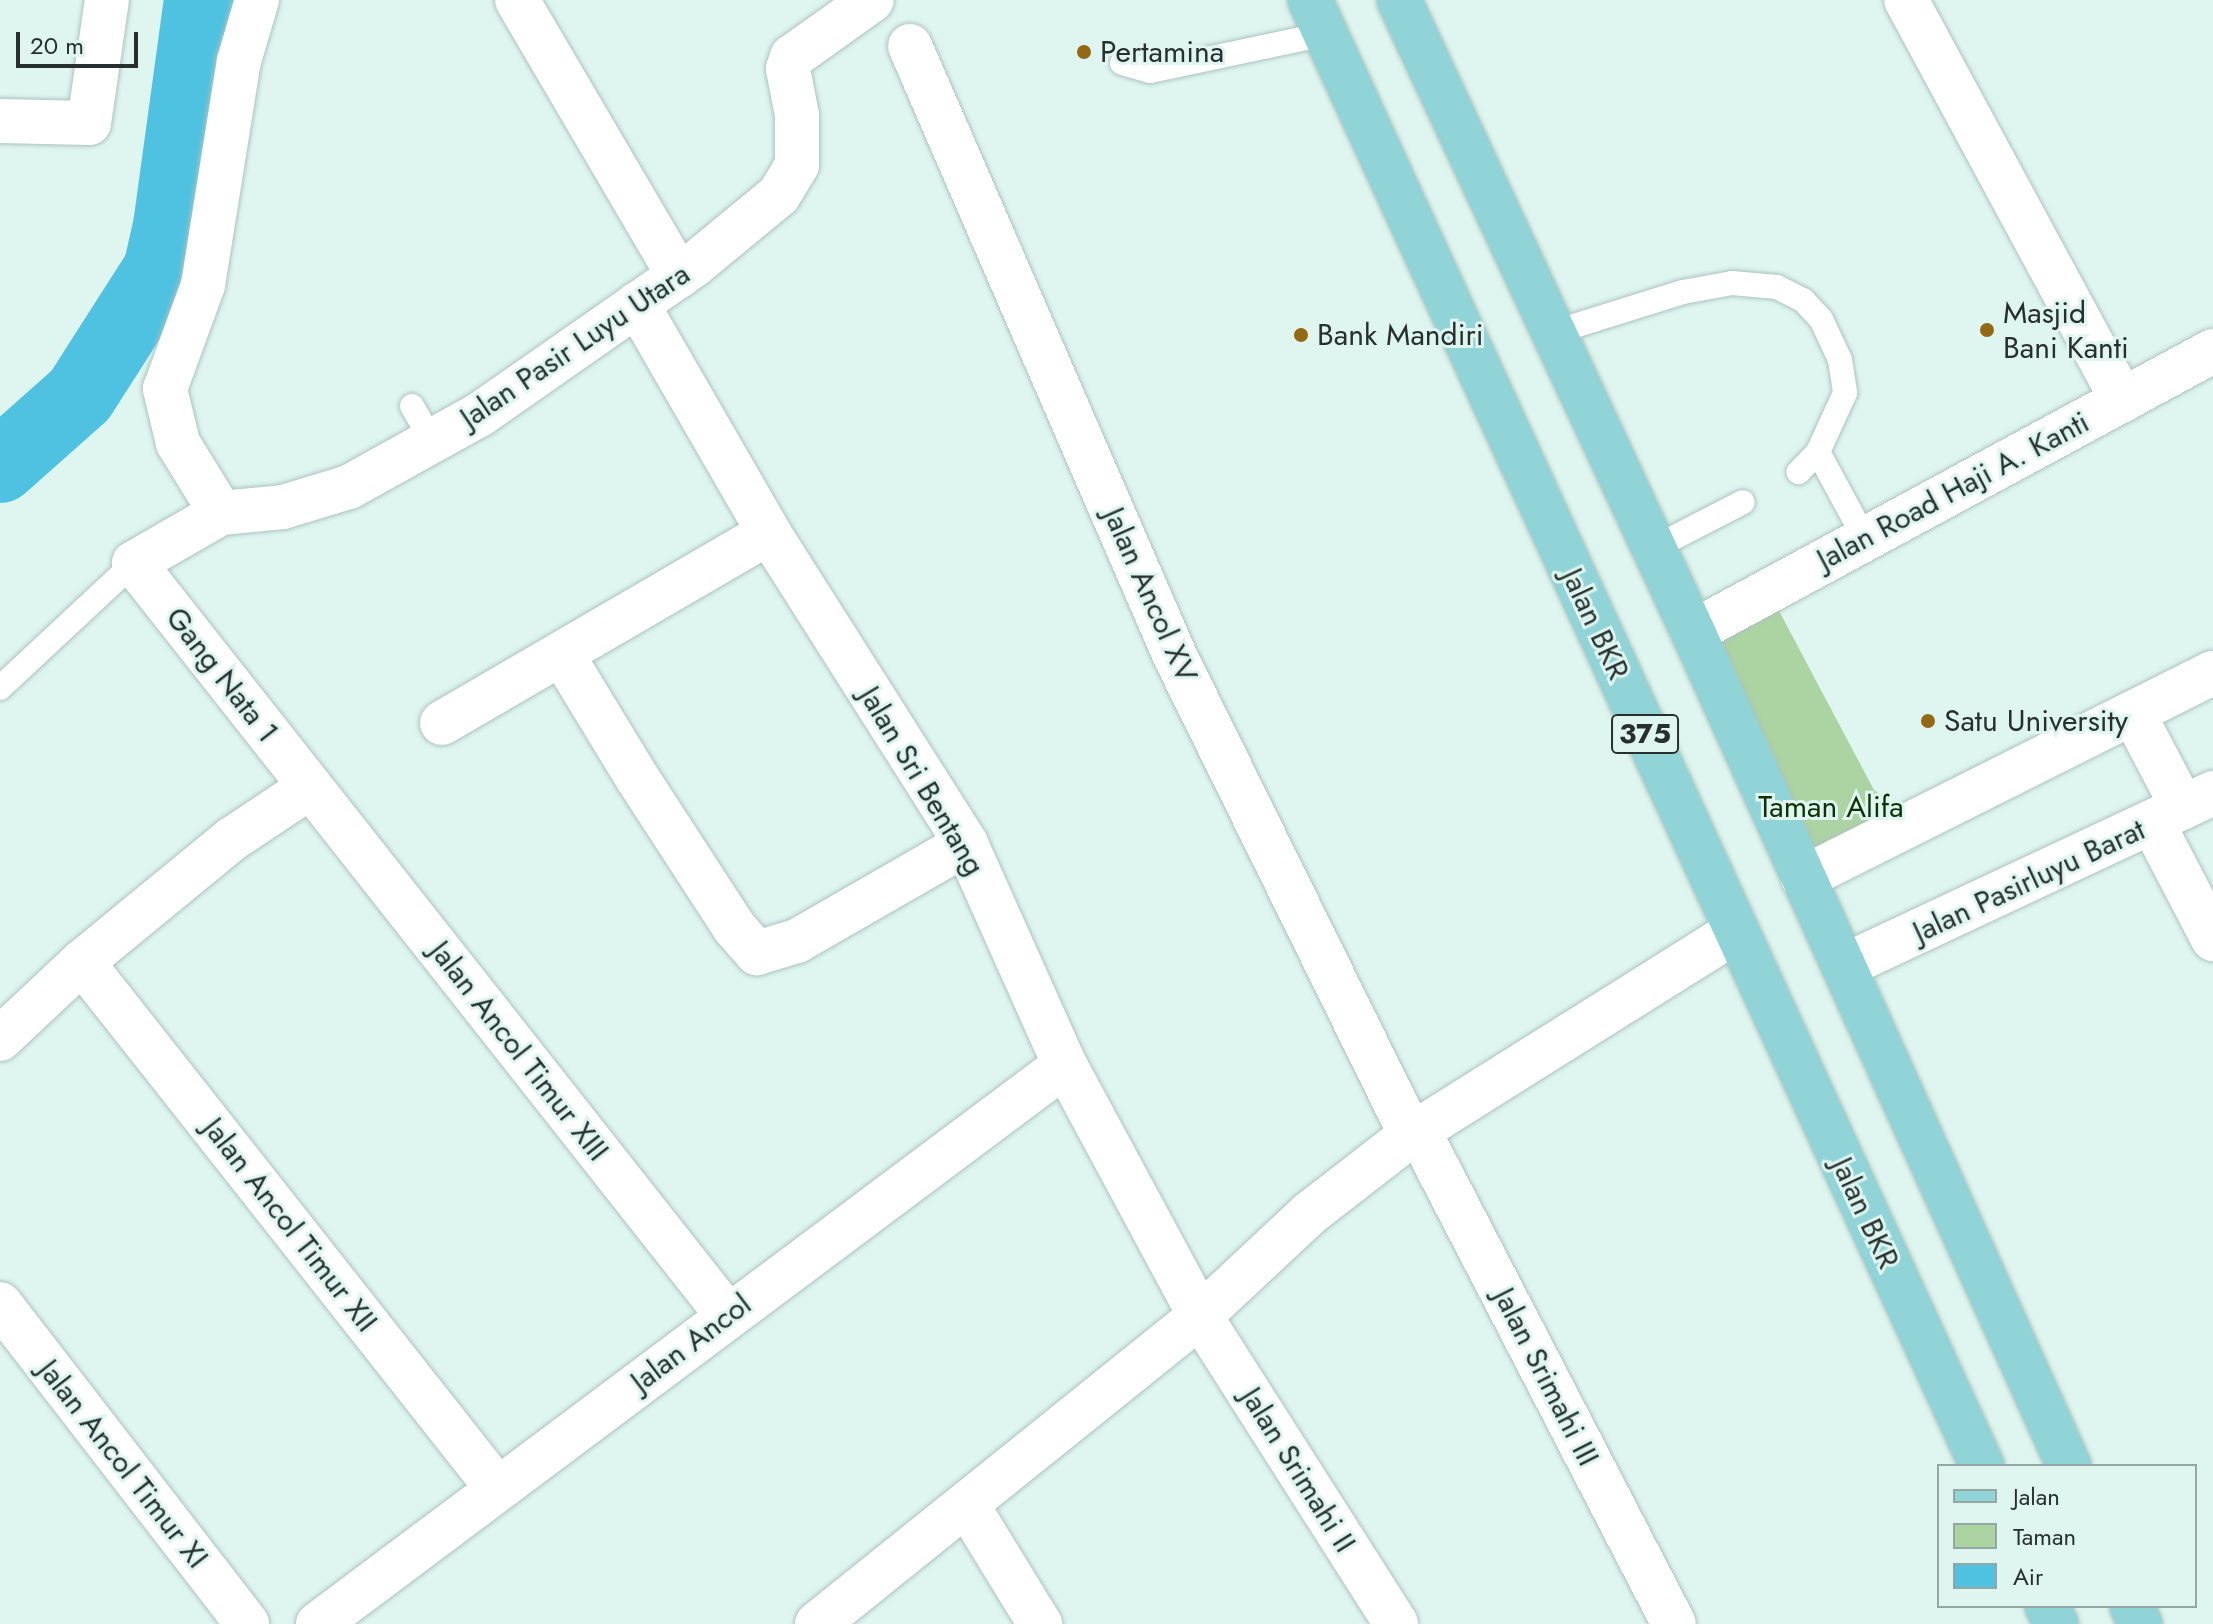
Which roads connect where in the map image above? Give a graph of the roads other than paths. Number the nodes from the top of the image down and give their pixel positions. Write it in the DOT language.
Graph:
graph roads {
  1 [pos="107,0"];
  2 [pos="257,0"];
  3 [pos="517,0"];
  4 [pos="872,0"];
  5 [pos="1399,0"];
  6 [pos="1906,0"];
  7 [pos="1318,17"];
  8 [pos="910,46"];
  9 [pos="1122,63"];
  10 [pos="0,121"];
  11 [pos="679,276"];
  12 [pos="637,304"];
  13 [pos="1555,332"];
  14 [pos="2213,351"];
  15 [pos="2122,400"];
  16 [pos="1818,452"];
  17 [pos="1799,472"];
  18 [pos="1743,502"];
  19 [pos="221,513"];
  20 [pos="769,533"];
  21 [pos="1865,539"];
  22 [pos="1652,549"];
  23 [pos="134,563"];
  24 [pos="1693,632"];
  25 [pos="563,656"];
  26 [pos="2213,673"];
  27 [pos="0,688"];
  28 [pos="442,723"];
  29 [pos="2139,724"];
  30 [pos="310,787"];
  31 [pos="2180,802"];
  32 [pos="966,844"];
  33 [pos="1803,878"];
  34 [pos="1735,932"];
  35 [pos="2213,939"];
  36 [pos="82,962"];
  37 [pos="1844,966"];
  38 [pos="0,1039"];
  39 [pos="1065,1065"];
  40 [pos="1414,1133"];
  41 [pos="0,1304"];
  42 [pos="728,1316"];
  43 [pos="1200,1316"];
  44 [pos="1981,1464"];
  45 [pos="2068,1464"];
  46 [pos="497,1488"];
  47 [pos="967,1505"];
  48 [pos="247,1624"];
  49 [pos="318,1624"];
  50 [pos="817,1624"];
  51 [pos="1040,1624"];
  52 [pos="1396,1624"];
  53 [pos="1674,1624"];
  1 -- 10 [label="street"];
  2 -- 19 [label="street"];
  3 -- 11 [label="street"];
  4 -- 11 [label="street, Jalan Pasir Luyu Utara"];
  5 -- 13 [label="main road, 375"];
  6 -- 15 [label="street"];
  7 -- 9 [label="lane"];
  7 -- 34 [label="main road, Jalan BKR / 375"];
  8 -- 40 [label="street, Jalan Ancol XV"];
  11 -- 12 [label="street, Jalan Pasir Luyu Utara"];
  12 -- 19 [label="street, Jalan Pasir Luyu Utara"];
  12 -- 20 [label="street, Jalan Sri Bentang"];
  13 -- 16 [label="lane"];
  13 -- 22 [label="main road, 375"];
  14 -- 15 [label="street, Jalan Road Haji A. Kanti"];
  15 -- 21 [label="street, Jalan Road Haji A. Kanti"];
  16 -- 17 [label="lane"];
  16 -- 21 [label="lane"];
  18 -- 22 [label="lane"];
  19 -- 23 [label="street, Jalan Pasir Luyu Utara"];
  20 -- 25 [label="street"];
  20 -- 32 [label="street, Jalan Sri Bentang"];
  21 -- 24 [label="street, Jalan Road Haji A. Kanti"];
  22 -- 24 [label="main road, 375"];
  23 -- 27 [label="lane"];
  23 -- 30 [label="street, Gang Nata 1"];
  24 -- 33 [label="main road, 375"];
  25 -- 28 [label="street"];
  25 -- 32 [label="street"];
  26 -- 29 [label="street"];
  29 -- 31 [label="street"];
  29 -- 33 [label="street"];
  30 -- 36 [label="street"];
  30 -- 42 [label="street, Jalan Ancol Timur XIII"];
  31 -- 35 [label="street"];
  31 -- 37 [label="street, Jalan Pasirluyu Barat"];
  32 -- 39 [label="street, Jalan Sri Bentang"];
  33 -- 37 [label="main road, 375"];
  34 -- 40 [label="street"];
  34 -- 44 [label="main road, Jalan BKR / 375"];
  36 -- 38 [label="street"];
  36 -- 46 [label="street, Jalan Ancol Timur XII"];
  37 -- 45 [label="main road, 375"];
  39 -- 42 [label="street, Jalan Ancol"];
  39 -- 43 [label="street, Jalan Sri Bentang"];
  40 -- 43 [label="street"];
  40 -- 53 [label="street, Jalan Srimahi III"];
  41 -- 48 [label="street, Jalan Ancol Timur XI"];
  42 -- 46 [label="street, Jalan Ancol"];
  43 -- 47 [label="street"];
  43 -- 52 [label="street, Jalan Srimahi II"];
  46 -- 49 [label="street, Jalan Ancol"];
  47 -- 50 [label="street"];
  47 -- 51 [label="street"];
}
